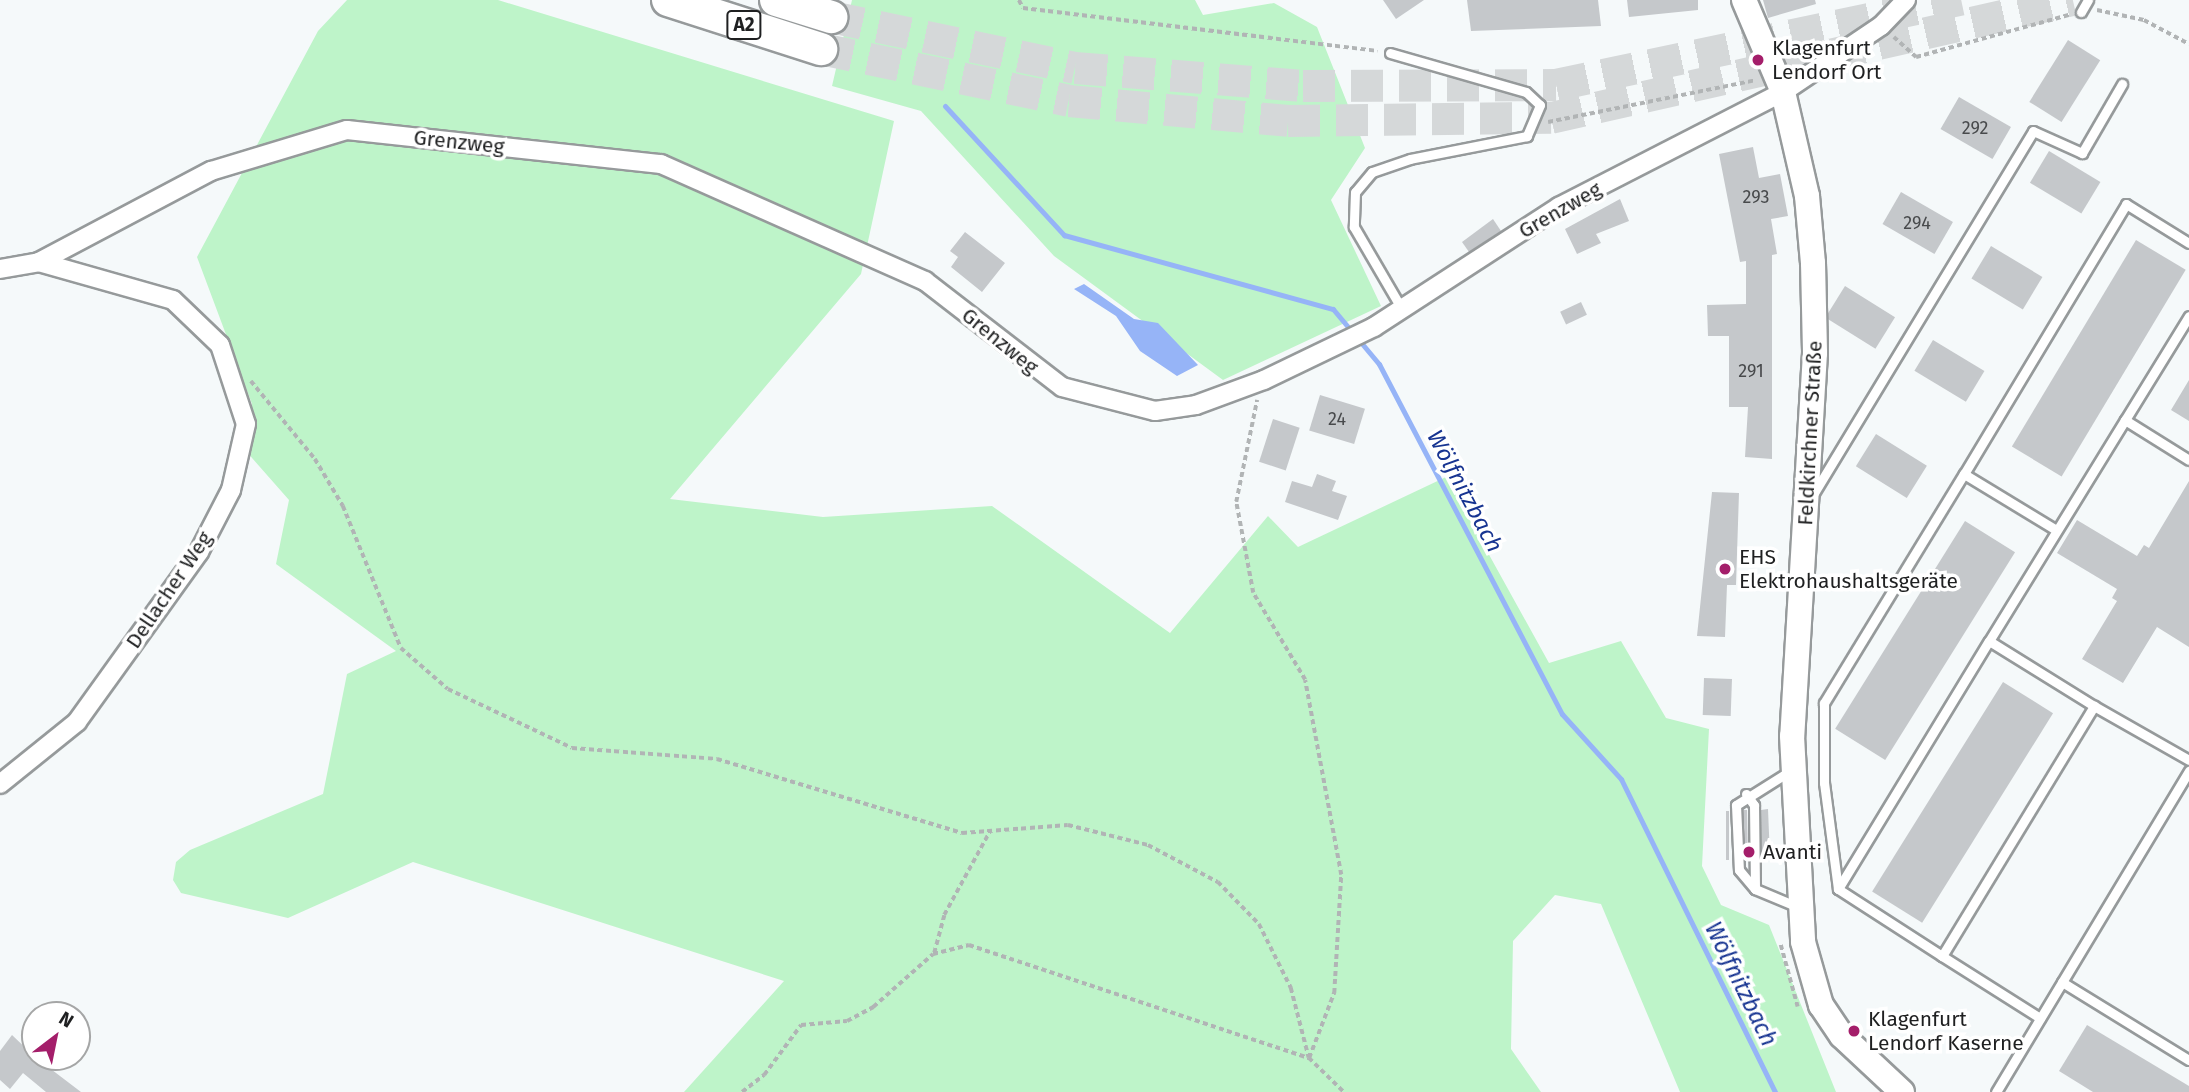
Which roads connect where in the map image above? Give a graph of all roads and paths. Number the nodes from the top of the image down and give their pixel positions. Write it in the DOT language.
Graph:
graph roads {
  1 [pos="668,0"];
  2 [pos="776,0"];
  3 [pos="1019,0"];
  4 [pos="1744,0"];
  5 [pos="1906,0"];
  6 [pos="2088,0"];
  7 [pos="2081,12"];
  8 [pos="831,16"];
  9 [pos="1881,26"];
  10 [pos="2189,44"];
  11 [pos="821,49"];
  12 [pos="1390,53"];
  13 [pos="2122,84"];
  14 [pos="1773,85"];
  15 [pos="1536,124"];
  16 [pos="2189,243"];
  17 [pos="39,262"];
  18 [pos="0,269"];
  19 [pos="1403,310"];
  20 [pos="2189,316"];
  21 [pos="221,350"];
  22 [pos="1264,380"];
  23 [pos="2125,420"];
  24 [pos="2189,460"];
  25 [pos="1964,474"];
  26 [pos="1806,507"];
  27 [pos="2056,530"];
  28 [pos="1989,641"];
  29 [pos="2094,706"];
  30 [pos="2189,760"];
  31 [pos="1792,770"];
  32 [pos="2189,771"];
  33 [pos="0,783"];
  34 [pos="1746,794"];
  35 [pos="990,831"];
  36 [pos="1755,889"];
  37 [pos="1839,889"];
  38 [pos="1798,907"];
  39 [pos="933,954"];
  40 [pos="1942,956"];
  41 [pos="2062,982"];
  42 [pos="2040,1017"];
  43 [pos="1309,1058"];
  44 [pos="2189,1060"];
  45 [pos="742,1092"];
  46 [pos="1345,1092"];
  47 [pos="1902,1092"];
  48 [pos="1996,1092"];
  1 -- 11 [label="highway, A2"];
  2 -- 8 [label="highway, A2"];
  3 -- 12 [label="path"];
  4 -- 14 [label="street, Feldkirchner Straße"];
  5 -- 9 [label="street, Grenzweg"];
  6 -- 7 [label="lane"];
  7 -- 9 [label="path"];
  7 -- 10 [label="path"];
  9 -- 14 [label="street, Grenzweg"];
  12 -- 15 [label="lane"];
  13 -- 26 [label="lane"];
  14 -- 15 [label="path"];
  14 -- 19 [label="street, Grenzweg"];
  14 -- 26 [label="street, Feldkirchner Straße"];
  15 -- 19 [label="lane"];
  16 -- 25 [label="lane"];
  17 -- 18 [label="street, Dellacher Weg"];
  17 -- 21 [label="street, Dellacher Weg"];
  17 -- 22 [label="street, Grenzweg"];
  19 -- 22 [label="street, Grenzweg"];
  20 -- 23 [label="lane"];
  21 -- 33 [label="street, Dellacher Weg"];
  21 -- 35 [label="path"];
  22 -- 43 [label="path"];
  23 -- 24 [label="lane"];
  23 -- 27 [label="lane"];
  25 -- 27 [label="lane"];
  25 -- 37 [label="lane"];
  26 -- 31 [label="street, Feldkirchner Straße"];
  27 -- 28 [label="lane"];
  28 -- 29 [label="lane"];
  28 -- 37 [label="lane"];
  29 -- 30 [label="lane"];
  29 -- 40 [label="lane"];
  31 -- 34 [label="lane"];
  31 -- 38 [label="street, Feldkirchner Straße"];
  32 -- 41 [label="lane"];
  34 -- 36 [label="lane"];
  34 -- 36 [label="lane"];
  35 -- 39 [label="path"];
  35 -- 43 [label="path"];
  36 -- 38 [label="lane"];
  37 -- 40 [label="lane"];
  38 -- 47 [label="street, Feldkirchner Straße"];
  39 -- 43 [label="path"];
  39 -- 45 [label="path"];
  40 -- 42 [label="lane"];
  41 -- 42 [label="lane"];
  41 -- 44 [label="lane"];
  42 -- 48 [label="lane"];
  43 -- 46 [label="path"];
}
